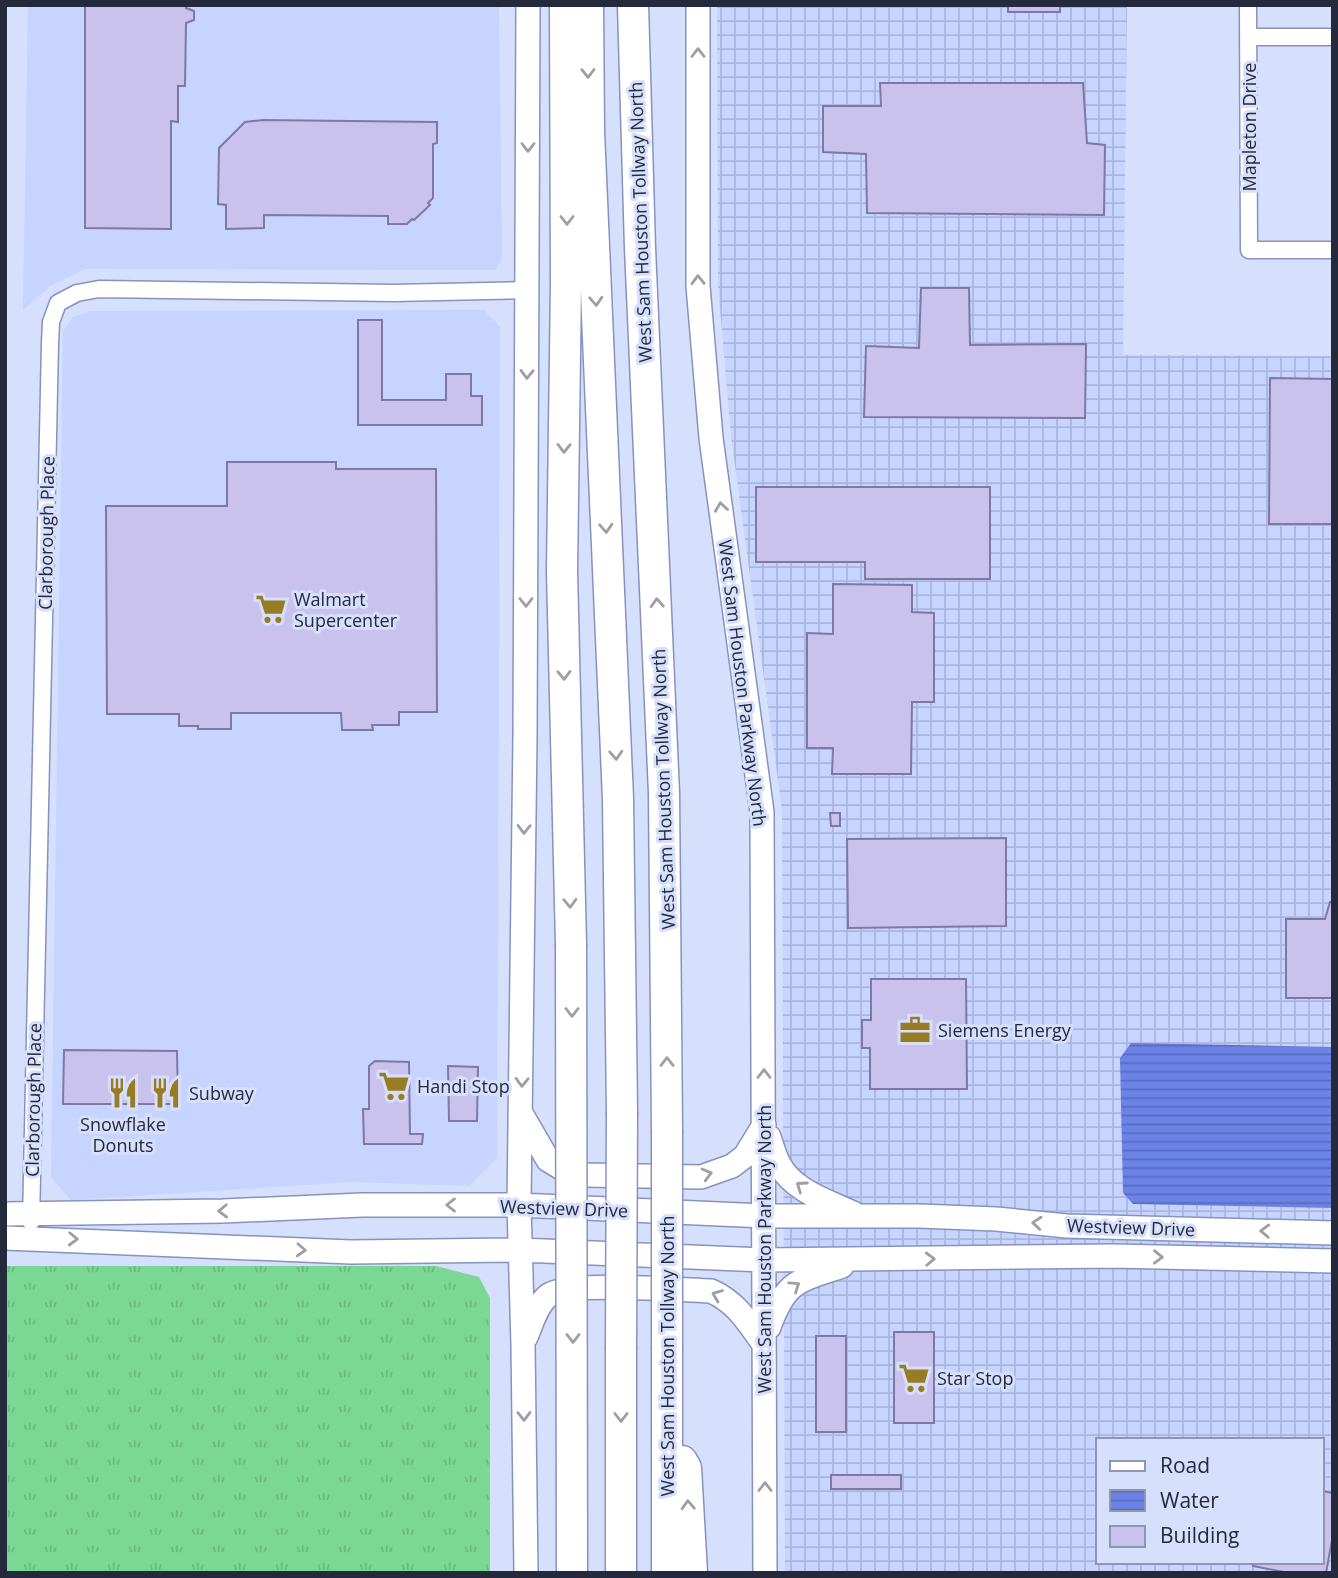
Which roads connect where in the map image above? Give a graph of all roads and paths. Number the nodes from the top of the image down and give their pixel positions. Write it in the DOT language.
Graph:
graph roads {
  1 [pos="528,5"];
  2 [pos="565,5"];
  3 [pos="588,5"];
  4 [pos="633,5"];
  5 [pos="698,5"];
  6 [pos="1248,5"];
  7 [pos="1248,37"];
  8 [pos="1333,37"];
  9 [pos="1333,250"];
  10 [pos="528,290"];
  11 [pos="522,1115"];
  12 [pos="764,1124"];
  13 [pos="519,1205"];
  14 [pos="5,1214"];
  15 [pos="31,1214"];
  16 [pos="765,1216"];
  17 [pos="861,1216"];
  18 [pos="1067,1226"];
  19 [pos="1333,1233"];
  20 [pos="5,1238"];
  21 [pos="30,1238"];
  22 [pos="520,1250"];
  23 [pos="1063,1256"];
  24 [pos="764,1260"];
  25 [pos="862,1260"];
  26 [pos="1333,1261"];
  27 [pos="763,1343"];
  28 [pos="523,1345"];
  29 [pos="667,1437"];
  30 [pos="526,1573"];
  31 [pos="572,1573"];
  32 [pos="621,1573"];
  33 [pos="667,1573"];
  34 [pos="692,1573"];
  35 [pos="765,1573"];
  1 -- 10 [label="main road, one-way"];
  2 -- 31 [label="highway, one-way, bridge"];
  3 -- 32 [label="highway, one-way, bridge"];
  29 -- 4 [label="highway, West Sam Houston Tollway North, one-way, bridge"];
  12 -- 5 [label="main road, West Sam Houston Parkway North, one-way"];
  6 -- 7 [label="street, Mapleton Drive"];
  7 -- 8 [label="street"];
  7 -- 9 [label="street, Mapleton Drive"];
  10 -- 11 [label="main road, one-way"];
  10 -- 15 [label="street, Clarborough Place"];
  11 -- 12 [label="main road, one-way"];
  11 -- 13 [label="main road"];
  12 -- 16 [label="main road, West Sam Houston Parkway North"];
  17 -- 12 [label="main road, one-way"];
  13 -- 15 [label="main road, Westview Drive, one-way"];
  13 -- 16 [label="main road, Westview Drive"];
  13 -- 22 [label="main road"];
  14 -- 15 [label="main road, Westview Drive"];
  15 -- 21 [label="street, Clarborough Place"];
  16 -- 17 [label="main road, Westview Drive"];
  16 -- 24 [label="main road, West Sam Houston Parkway North"];
  18 -- 17 [label="main road, Westview Drive, one-way"];
  19 -- 18 [label="main road, Westview Drive, one-way"];
  18 -- 23 [label="main road"];
  20 -- 21 [label="main road, Westview Drive"];
  21 -- 22 [label="main road, Westview Drive, one-way"];
  22 -- 24 [label="main road, Westview Drive"];
  22 -- 28 [label="main road"];
  25 -- 23 [label="main road, Westview Drive, one-way"];
  23 -- 26 [label="main road, Westview Drive, one-way"];
  24 -- 25 [label="main road, Westview Drive"];
  24 -- 27 [label="main road, West Sam Houston Parkway North"];
  27 -- 25 [label="main road, one-way"];
  27 -- 28 [label="main road, one-way"];
  35 -- 27 [label="main road, West Sam Houston Parkway North, one-way"];
  28 -- 30 [label="main road, one-way"];
  29 -- 33 [label="highway, West Sam Houston Tollway North"];
  34 -- 29 [label="highway, one-way"];
}
